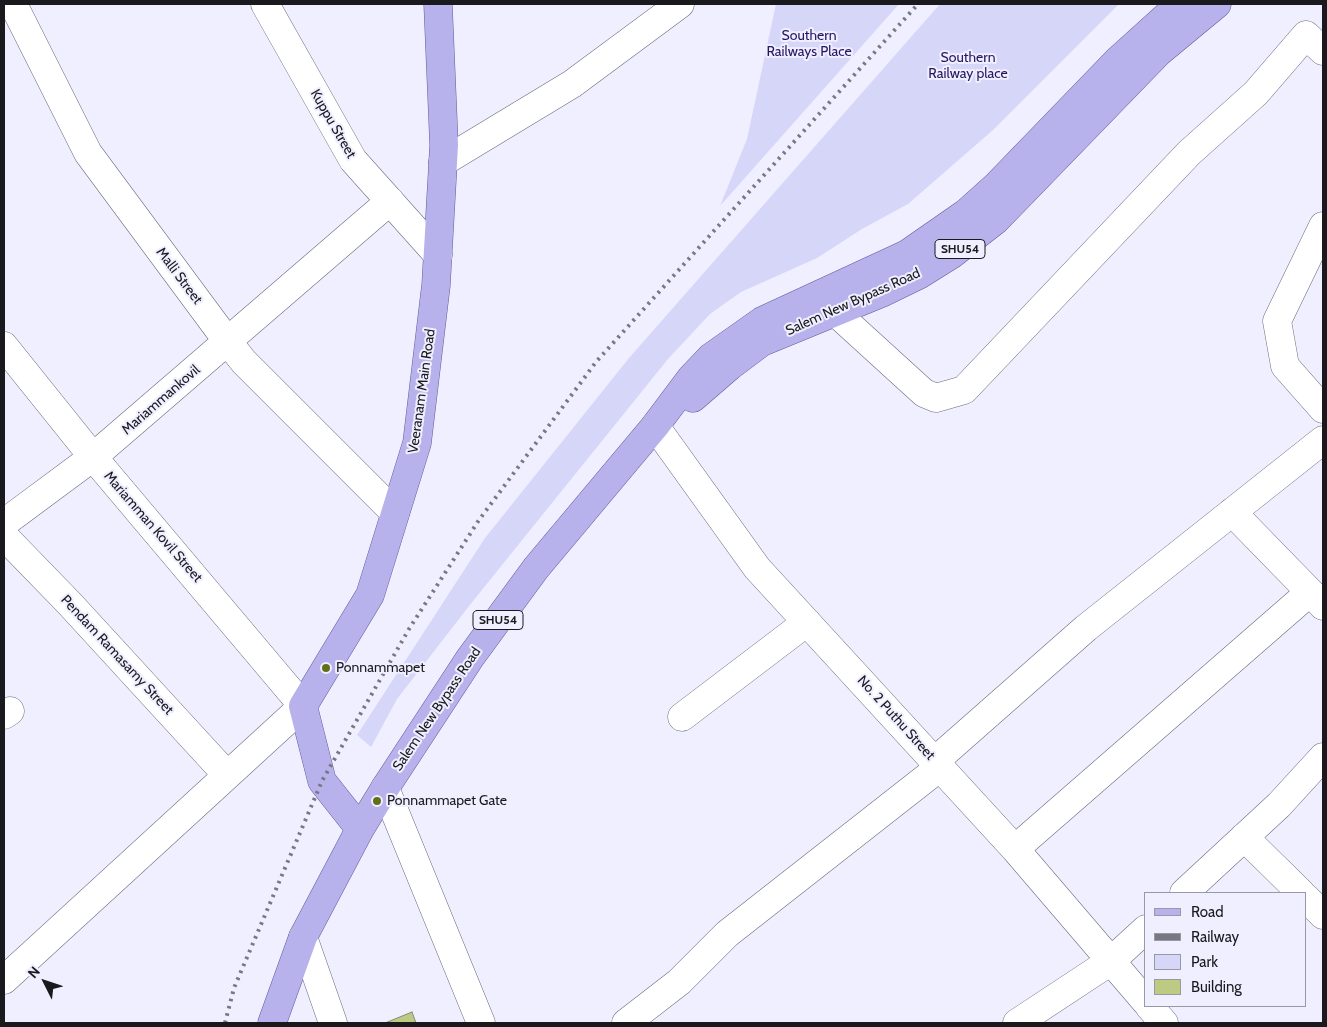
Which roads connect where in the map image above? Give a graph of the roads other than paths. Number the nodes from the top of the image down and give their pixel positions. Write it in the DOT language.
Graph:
graph roads {
  1 [pos="13,4"];
  2 [pos="265,4"];
  3 [pos="438,4"];
  4 [pos="680,4"];
  5 [pos="1180,4"];
  6 [pos="1217,4"];
  7 [pos="1323,51"];
  8 [pos="443,162"];
  9 [pos="390,202"];
  10 [pos="1323,226"];
  11 [pos="438,255"];
  12 [pos="834,311"];
  13 [pos="228,342"];
  14 [pos="4,346"];
  15 [pos="1323,409"];
  16 [pos="655,426"];
  17 [pos="1323,440"];
  18 [pos="93,458"];
  19 [pos="1232,512"];
  20 [pos="395,513"];
  21 [pos="4,523"];
  22 [pos="4,536"];
  23 [pos="1317,599"];
  24 [pos="807,622"];
  25 [pos="303,706"];
  26 [pos="682,717"];
  27 [pos="1323,757"];
  28 [pos="938,764"];
  29 [pos="227,775"];
  30 [pos="385,788"];
  31 [pos="360,829"];
  32 [pos="1244,837"];
  33 [pos="1015,849"];
  34 [pos="1185,892"];
  35 [pos="1300,892"];
  36 [pos="1307,899"];
  37 [pos="1323,915"];
  38 [pos="1144,931"];
  39 [pos="303,937"];
  40 [pos="1111,961"];
  41 [pos="4,980"];
  42 [pos="1144,1000"];
  43 [pos="1150,1007"];
  44 [pos="272,1023"];
  45 [pos="333,1023"];
  46 [pos="481,1023"];
  47 [pos="626,1023"];
  48 [pos="1017,1023"];
  49 [pos="1164,1023"];
  1 -- 13 [label="street, Malli Street"];
  2 -- 9 [label="street, Kuppu Street"];
  3 -- 8 [label="main road, Veeranam Main Road"];
  4 -- 8 [label="street"];
  5 -- 16 [label="main road, Salem New Bypass Road / SHU54"];
  6 -- 12 [label="main road, Salem New Bypass Road / SHU54"];
  7 -- 12 [label="street"];
  8 -- 11 [label="main road, Veeranam Main Road"];
  9 -- 11 [label="street, Kuppu Street"];
  9 -- 13 [label="street, Mariammankovil"];
  10 -- 15 [label="street"];
  11 -- 20 [label="main road, Veeranam Main Road"];
  12 -- 16 [label="main road, Salem New Bypass Road / SHU54"];
  13 -- 18 [label="street, Mariammankovil"];
  13 -- 20 [label="street, Malli Street"];
  14 -- 18 [label="street, Mariamman Kovil Street"];
  16 -- 24 [label="street, No. 2 Puthu Street"];
  16 -- 30 [label="main road, Salem New Bypass Road / SHU54"];
  17 -- 19 [label="street"];
  18 -- 21 [label="street, Mariammankovil"];
  18 -- 25 [label="street, Mariamman Kovil Street"];
  19 -- 23 [label="street"];
  19 -- 28 [label="street"];
  20 -- 25 [label="main road, Veeranam Main Road"];
  22 -- 29 [label="street, Pendam Ramasamy Street"];
  23 -- 33 [label="street"];
  24 -- 26 [label="street"];
  24 -- 28 [label="street, No. 2 Puthu Street"];
  25 -- 29 [label="street"];
  25 -- 31 [label="main road"];
  27 -- 32 [label="street"];
  28 -- 33 [label="street, No. 2 Puthu Street"];
  28 -- 47 [label="street"];
  29 -- 41 [label="street"];
  30 -- 31 [label="main road, Salem New Bypass Road / SHU54"];
  30 -- 46 [label="street"];
  31 -- 39 [label="main road, Salem New Bypass Road / SHU54"];
  32 -- 34 [label="street"];
  32 -- 35 [label="street"];
  33 -- 40 [label="street, No. 2 Puthu Street"];
  36 -- 37 [label="street"];
  38 -- 40 [label="street"];
  39 -- 44 [label="main road, Salem New Bypass Road / SHU54"];
  39 -- 45 [label="street"];
  40 -- 42 [label="street, No. 2 Puthu Street"];
  40 -- 48 [label="street"];
  43 -- 49 [label="street"];
}
